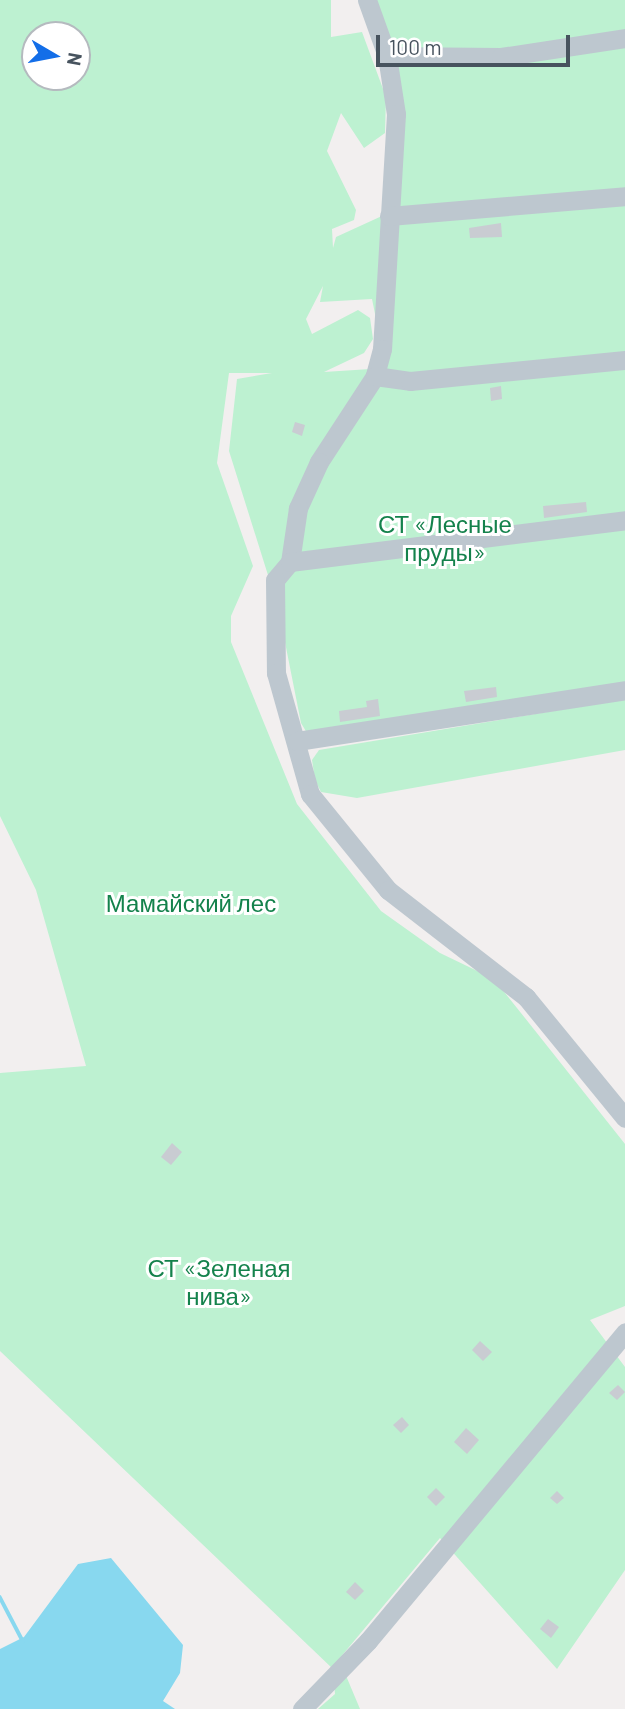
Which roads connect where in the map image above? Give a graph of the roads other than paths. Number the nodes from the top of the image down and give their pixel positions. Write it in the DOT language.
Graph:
graph roads {
  1 [pos="367,0"];
  2 [pos="625,38"];
  3 [pos="387,56"];
  4 [pos="625,196"];
  5 [pos="389,216"];
  6 [pos="625,360"];
  7 [pos="375,376"];
  8 [pos="625,520"];
  9 [pos="290,562"];
  10 [pos="625,690"];
  11 [pos="297,741"];
  12 [pos="625,1118"];
  13 [pos="625,1332"];
  14 [pos="302,1709"];
  1 -- 3 [label="street"];
  2 -- 3 [label="street"];
  3 -- 5 [label="street"];
  4 -- 5 [label="street"];
  5 -- 7 [label="street"];
  6 -- 7 [label="street"];
  7 -- 9 [label="street"];
  8 -- 9 [label="street"];
  9 -- 11 [label="street"];
  10 -- 11 [label="street"];
  11 -- 12 [label="street"];
  13 -- 14 [label="street"];
}
